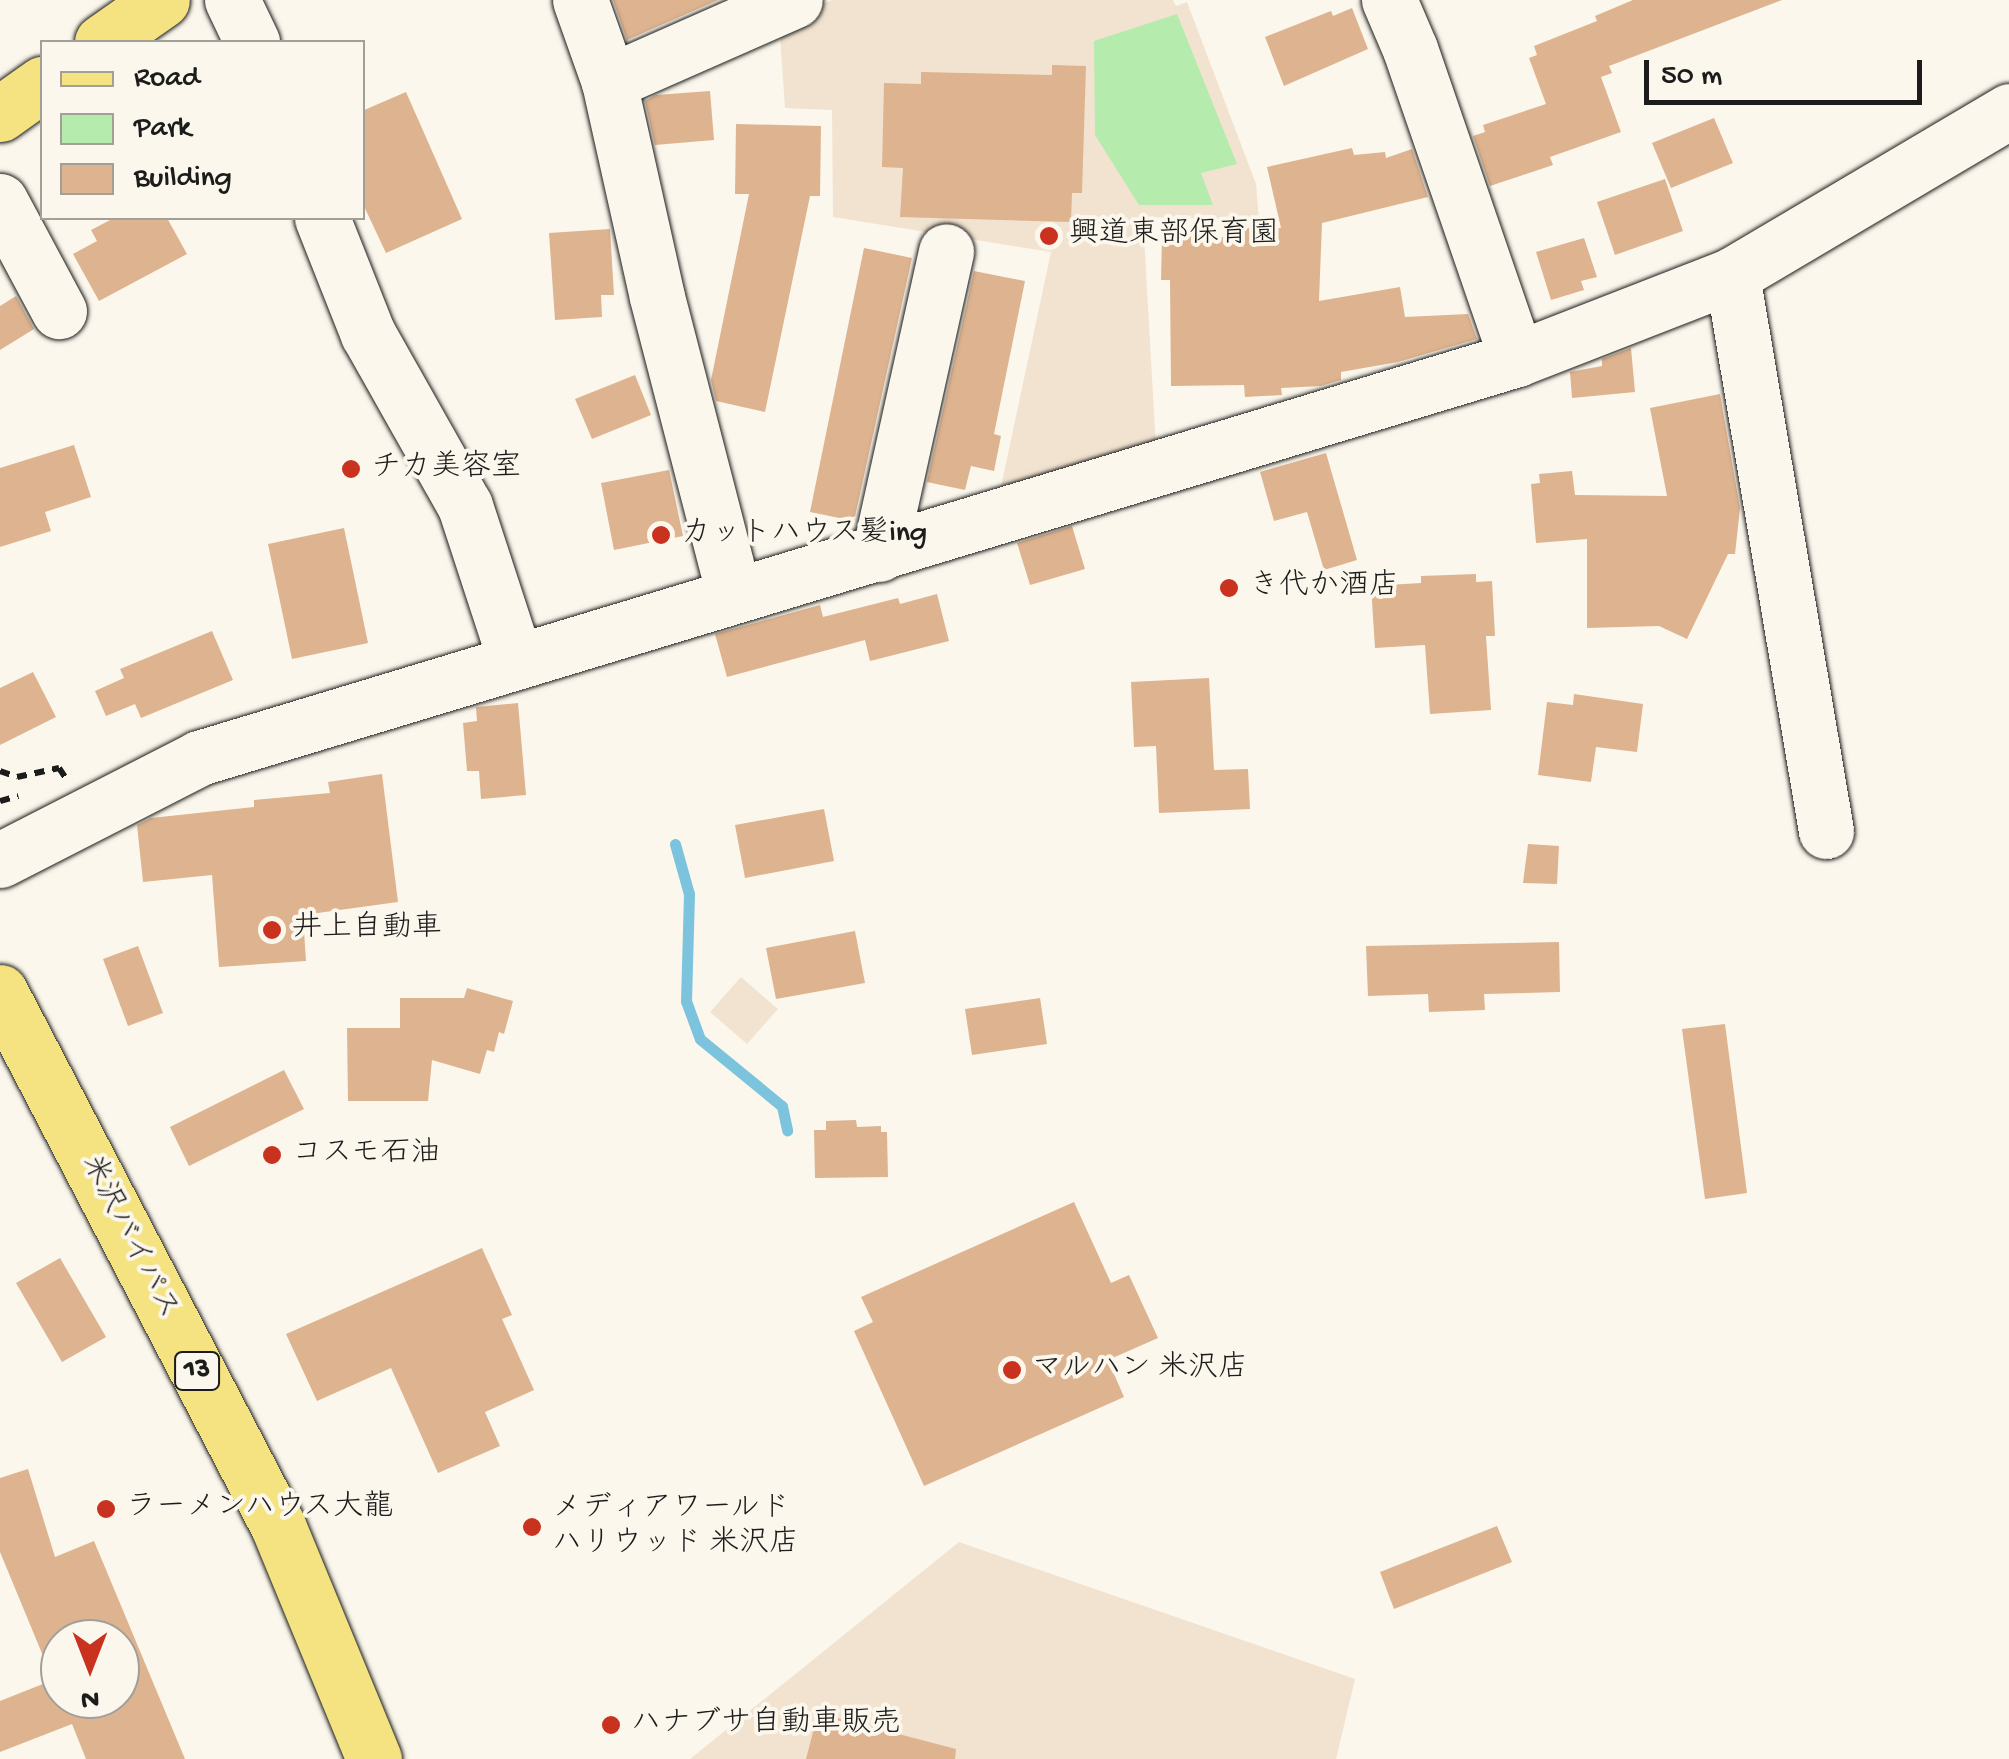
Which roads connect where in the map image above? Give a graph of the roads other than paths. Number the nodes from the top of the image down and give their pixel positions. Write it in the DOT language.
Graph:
graph roads {
  1 [pos="162,0"];
  2 [pos="232,0"];
  3 [pos="580,0"];
  4 [pos="796,0"];
  5 [pos="1389,0"];
  6 [pos="105,40"];
  7 [pos="251,40"];
  8 [pos="609,82"];
  9 [pos="40,85"];
  10 [pos="2009,111"];
  11 [pos="0,114"];
  12 [pos="0,201"];
  13 [pos="323,220"];
  14 [pos="946,251"];
  15 [pos="1732,275"];
  16 [pos="60,311"];
  17 [pos="1517,359"];
  18 [pos="879,554"];
  19 [pos="734,595"];
  20 [pos="516,662"];
  21 [pos="1826,831"];
  22 [pos="0,860"];
  23 [pos="0,992"];
  24 [pos="374,1759"];
  1 -- 6 [label="main road"];
  2 -- 7 [label="street"];
  3 -- 8 [label="street"];
  4 -- 8 [label="street"];
  5 -- 17 [label="street"];
  8 -- 19 [label="street"];
  9 -- 11 [label="main road"];
  10 -- 15 [label="street"];
  12 -- 16 [label="street"];
  13 -- 20 [label="street"];
  14 -- 18 [label="street"];
  15 -- 17 [label="street"];
  15 -- 21 [label="street"];
  17 -- 18 [label="street"];
  18 -- 19 [label="street"];
  19 -- 20 [label="street"];
  20 -- 22 [label="street"];
  23 -- 24 [label="main road, 米沢バイパス / 13"];
}
